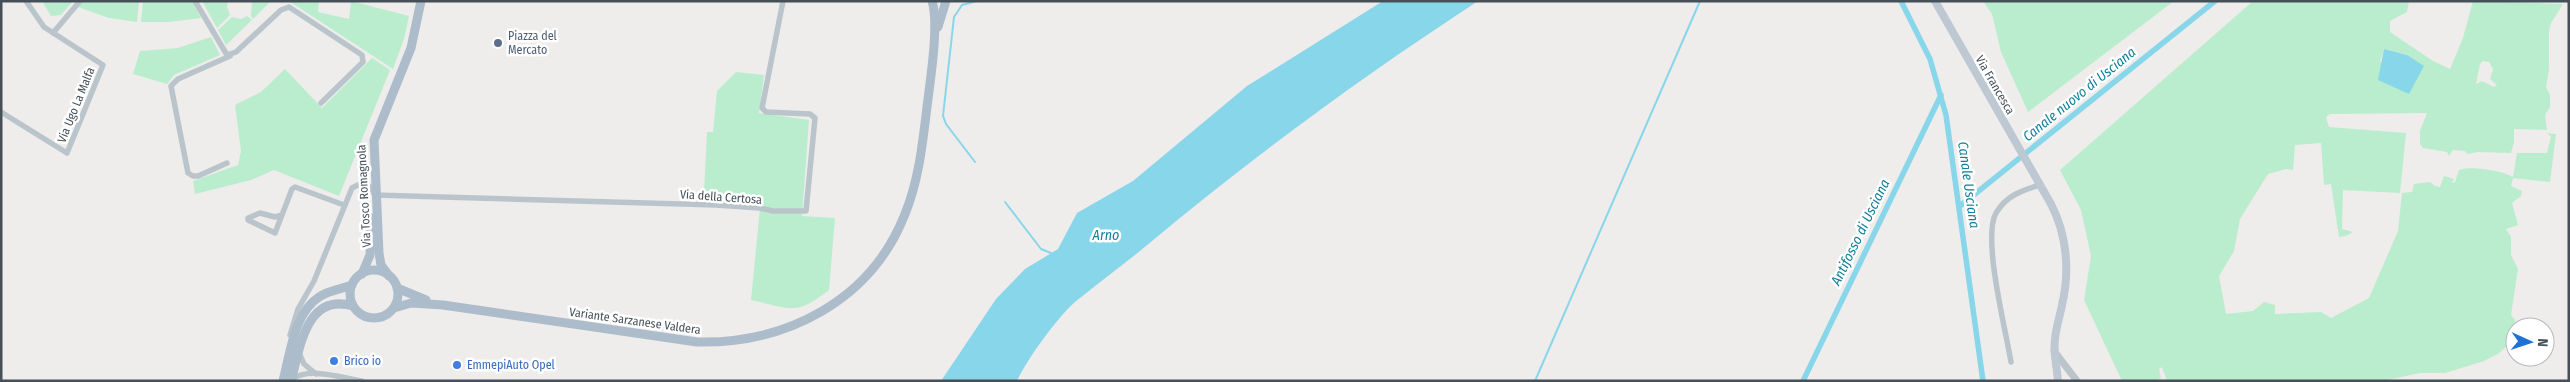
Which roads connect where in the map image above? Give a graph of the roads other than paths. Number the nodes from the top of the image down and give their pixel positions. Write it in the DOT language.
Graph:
graph roads {
  1 [pos="26,1"];
  2 [pos="80,1"];
  3 [pos="195,1"];
  4 [pos="421,1"];
  5 [pos="783,1"];
  6 [pos="932,1"];
  7 [pos="946,1"];
  8 [pos="1935,1"];
  9 [pos="53,33"];
  10 [pos="933,51"];
  11 [pos="231,55"];
  12 [pos="321,103"];
  13 [pos="1,112"];
  14 [pos="227,163"];
  15 [pos="2038,181"];
  16 [pos="375,195"];
  17 [pos="344,205"];
  18 [pos="282,215"];
  19 [pos="362,274"];
  20 [pos="389,276"];
  21 [pos="352,285"];
  22 [pos="397,288"];
  23 [pos="443,305"];
  24 [pos="353,306"];
  25 [pos="394,308"];
  26 [pos="286,349"];
  27 [pos="2054,351"];
  28 [pos="299,353"];
  29 [pos="2011,362"];
  30 [pos="316,374"];
  31 [pos="282,381"];
  32 [pos="291,381"];
  33 [pos="362,381"];
  34 [pos="2058,381"];
  35 [pos="2077,381"];
  1 -- 9 [label="street"];
  2 -- 9 [label="street"];
  3 -- 11 [label="street"];
  4 -- 16 [label="main road, Via Tosco Romagnola"];
  5 -- 16 [label="street, Via della Certosa"];
  6 -- 10 [label="main road, Variante Sarzanese Valdera"];
  7 -- 10 [label="main road, Variante Sarzanese Valdera"];
  8 -- 15 [label="main road, Via Francesca"];
  9 -- 13 [label="street, Via Ugo La Malfa"];
  10 -- 23 [label="main road, Variante Sarzanese Valdera"];
  11 -- 12 [label="street"];
  11 -- 14 [label="street"];
  15 -- 27 [label="main road, Via Francesca"];
  15 -- 29 [label="street"];
  16 -- 17 [label="street"];
  16 -- 19 [label="main road"];
  16 -- 20 [label="main road, Via Tosco Romagnola"];
  17 -- 18 [label="street"];
  17 -- 26 [label="street"];
  18 -- 18 [label="street"];
  19 -- 20 [label="main road"];
  19 -- 21 [label="main road"];
  20 -- 22 [label="main road"];
  21 -- 24 [label="main road"];
  21 -- 31 [label="main road"];
  22 -- 23 [label="main road"];
  22 -- 25 [label="main road"];
  23 -- 25 [label="main road"];
  24 -- 25 [label="main road"];
  24 -- 28 [label="main road"];
  27 -- 34 [label="main road, Via Francesca"];
  27 -- 35 [label="street"];
  28 -- 30 [label="street"];
  28 -- 32 [label="main road"];
  30 -- 32 [label="street"];
  30 -- 33 [label="street"];
}
